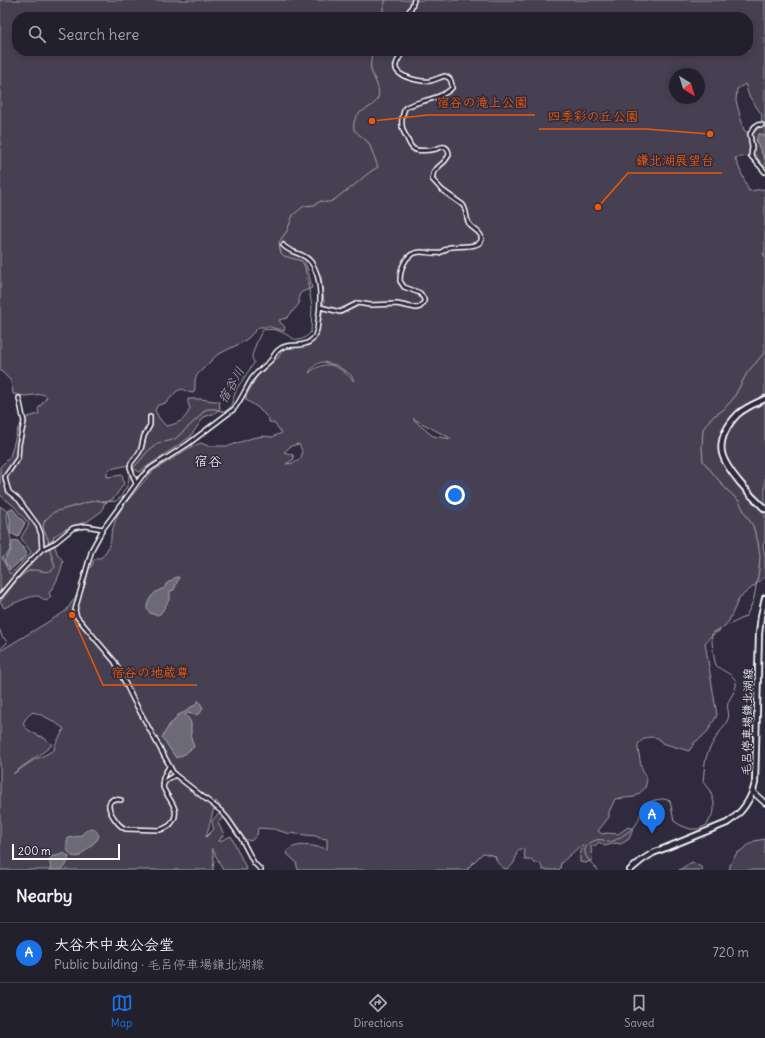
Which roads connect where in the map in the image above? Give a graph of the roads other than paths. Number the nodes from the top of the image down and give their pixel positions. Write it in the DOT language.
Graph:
graph roads {
  1 [pos="414,0"];
  2 [pos="409,12"];
  3 [pos="400,56"];
  4 [pos="762,125"];
  5 [pos="765,172"];
  6 [pos="283,245"];
  7 [pos="320,307"];
  8 [pos="19,398"];
  9 [pos="765,399"];
  10 [pos="150,417"];
  11 [pos="136,484"];
  12 [pos="765,509"];
  13 [pos="103,529"];
  14 [pos="42,549"];
  15 [pos="0,596"];
  16 [pos="765,598"];
  17 [pos="169,766"];
  18 [pos="175,775"];
  19 [pos="163,784"];
  20 [pos="753,792"];
  21 [pos="121,800"];
  22 [pos="765,803"];
  23 [pos="261,870"];
  24 [pos="630,870"];
  1 -- 2 [label="street"];
  3 -- 7 [label="street"];
  4 -- 5 [label="street"];
  6 -- 7 [label="street"];
  7 -- 11 [label="street"];
  8 -- 14 [label="street"];
  9 -- 12 [label="main road"];
  10 -- 11 [label="street"];
  11 -- 13 [label="street"];
  13 -- 14 [label="street"];
  13 -- 17 [label="street"];
  14 -- 15 [label="street"];
  16 -- 20 [label="main road, 毛呂停車場鎌北湖線"];
  17 -- 18 [label="street"];
  17 -- 19 [label="street"];
  18 -- 19 [label="street"];
  18 -- 23 [label="street"];
  19 -- 21 [label="street"];
  20 -- 22 [label="street"];
  20 -- 24 [label="main road, 毛呂停車場鎌北湖線"];
}
